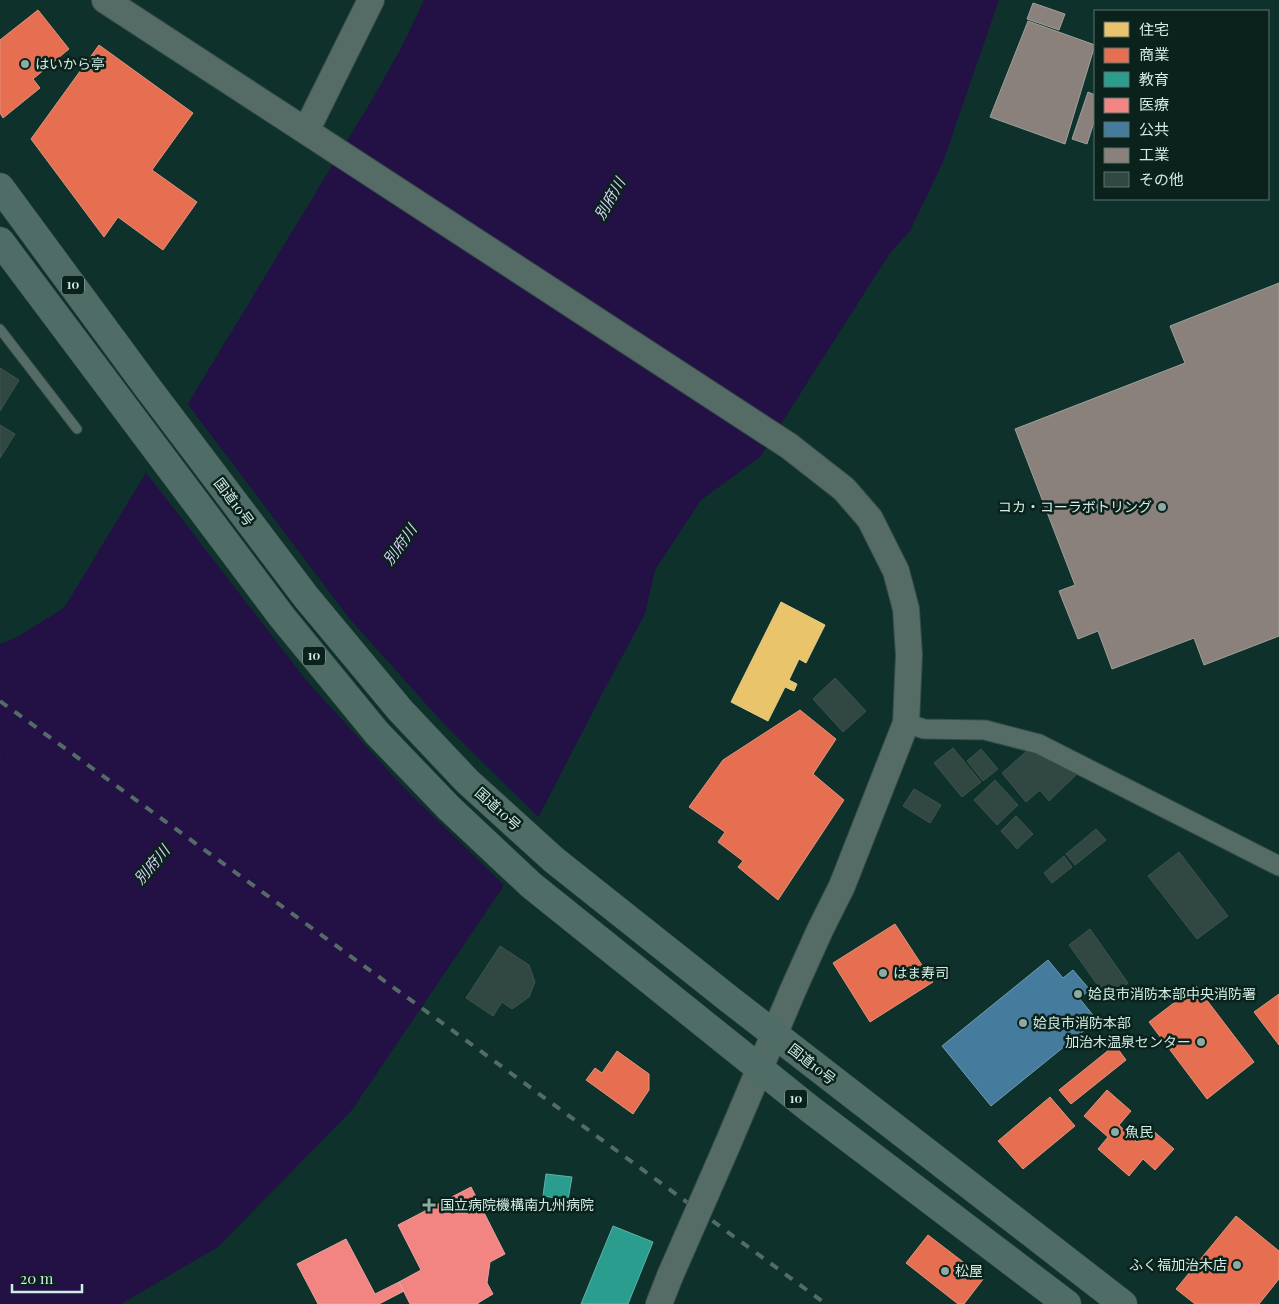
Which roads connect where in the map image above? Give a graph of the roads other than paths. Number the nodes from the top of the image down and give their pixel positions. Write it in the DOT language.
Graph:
graph roads {
  1 [pos="105,0"];
  2 [pos="372,0"];
  3 [pos="306,131"];
  4 [pos="0,187"];
  5 [pos="0,241"];
  6 [pos="0,329"];
  7 [pos="77,429"];
  8 [pos="906,723"];
  9 [pos="1279,866"];
  10 [pos="775,1034"];
  11 [pos="760,1070"];
  12 [pos="658,1304"];
  13 [pos="1068,1304"];
  14 [pos="1123,1304"];
  1 -- 3 [label="street"];
  2 -- 3 [label="street"];
  3 -- 8 [label="street"];
  4 -- 10 [label="highway, 国道10号 / 10"];
  5 -- 11 [label="highway, 10"];
  6 -- 7 [label="lane"];
  8 -- 9 [label="street"];
  8 -- 10 [label="street"];
  10 -- 11 [label="street"];
  10 -- 14 [label="highway, 国道10号 / 10"];
  11 -- 12 [label="street, bridge"];
  11 -- 13 [label="highway, 10"];
}
